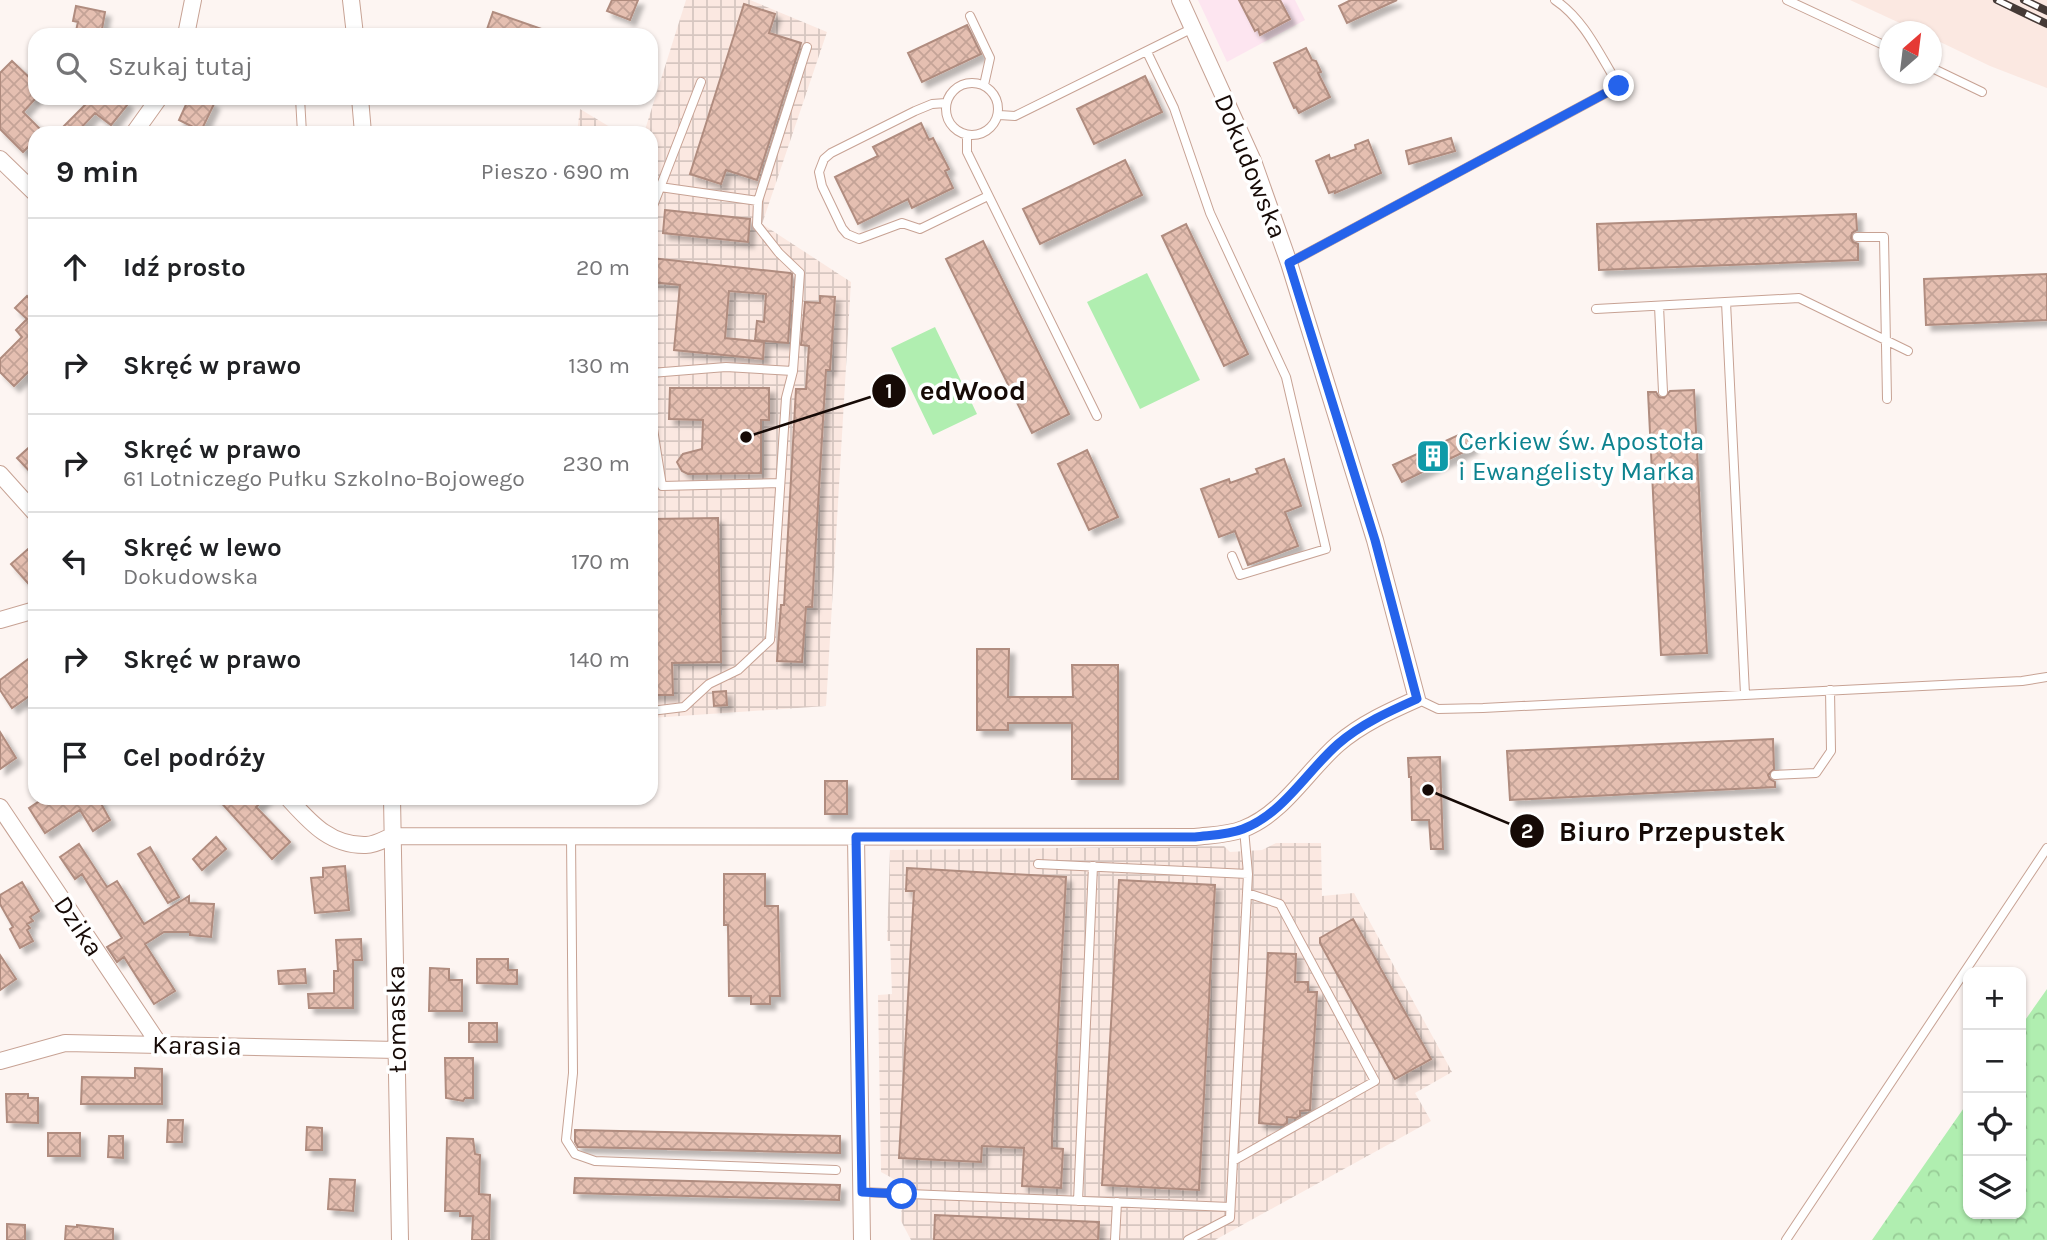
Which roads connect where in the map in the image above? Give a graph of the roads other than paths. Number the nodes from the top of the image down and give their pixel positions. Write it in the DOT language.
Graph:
graph roads {
  1 [pos="193,0"];
  2 [pos="351,0"];
  3 [pos="1180,0"];
  4 [pos="1555,0"];
  5 [pos="1787,0"];
  6 [pos="970,16"];
  7 [pos="187,28"];
  8 [pos="354,28"];
  9 [pos="1193,28"];
  10 [pos="1879,43"];
  11 [pos="807,47"];
  12 [pos="1147,52"];
  13 [pos="1942,73"];
  14 [pos="701,82"];
  15 [pos="984,85"];
  16 [pos="1982,92"];
  17 [pos="946,103"];
  18 [pos="154,105"];
  19 [pos="300,105"];
  20 [pos="361,105"];
  21 [pos="999,115"];
  22 [pos="139,126"];
  23 [pos="302,126"];
  24 [pos="362,126"];
  25 [pos="967,135"];
  26 [pos="0,159"];
  27 [pos="28,186"];
  28 [pos="660,187"];
  29 [pos="658,192"];
  30 [pos="988,196"];
  31 [pos="758,201"];
  32 [pos="1857,237"];
  33 [pos="1289,263"];
  34 [pos="1726,302"];
  35 [pos="1660,306"];
  36 [pos="1596,309"];
  37 [pos="1886,341"];
  38 [pos="1908,351"];
  39 [pos="793,371"];
  40 [pos="658,372"];
  41 [pos="1663,392"];
  42 [pos="1887,399"];
  43 [pos="1097,416"];
  44 [pos="658,461"];
  45 [pos="0,474"];
  46 [pos="780,483"];
  47 [pos="28,505"];
  48 [pos="1232,556"];
  49 [pos="28,612"];
  50 [pos="0,620"];
  51 [pos="2047,677"];
  52 [pos="1830,690"];
  53 [pos="1745,694"];
  54 [pos="1417,699"];
  55 [pos="658,710"];
  56 [pos="1774,775"];
  57 [pos="294,805"];
  58 [pos="392,805"];
  59 [pos="0,807"];
  60 [pos="1244,829"];
  61 [pos="571,835"];
  62 [pos="392,836"];
  63 [pos="856,837"];
  64 [pos="2047,848"];
  65 [pos="1038,864"];
  66 [pos="1093,866"];
  67 [pos="1248,874"];
  68 [pos="1247,892"];
  69 [pos="159,1044"];
  70 [pos="397,1050"];
  71 [pos="0,1061"];
  72 [pos="1233,1161"];
  73 [pos="836,1170"];
  74 [pos="862,1192"];
  75 [pos="1078,1200"];
  76 [pos="1117,1202"];
  77 [pos="1230,1207"];
  78 [pos="400,1240"];
  79 [pos="862,1240"];
  80 [pos="1115,1240"];
  81 [pos="1188,1240"];
  82 [pos="1786,1240"];
  1 -- 7 [label="street"];
  2 -- 8 [label="street"];
  3 -- 9 [label="street, Dokudowska"];
  4 -- 33 [label="lane"];
  5 -- 10 [label="lane"];
  6 -- 15 [label="lane"];
  9 -- 12 [label="lane"];
  9 -- 33 [label="street, Dokudowska"];
  11 -- 31 [label="lane"];
  12 -- 21 [label="lane"];
  12 -- 48 [label="lane"];
  13 -- 16 [label="lane"];
  14 -- 28 [label="lane"];
  15 -- 17 [label="lane"];
  15 -- 21 [label="lane"];
  17 -- 25 [label="lane"];
  17 -- 30 [label="lane"];
  18 -- 22 [label="street"];
  19 -- 23 [label="lane"];
  20 -- 24 [label="street"];
  21 -- 25 [label="lane"];
  25 -- 30 [label="lane"];
  26 -- 27 [label="street"];
  28 -- 29 [label="lane"];
  28 -- 31 [label="lane"];
  30 -- 43 [label="lane"];
  31 -- 39 [label="lane"];
  32 -- 37 [label="lane"];
  33 -- 54 [label="street, Dokudowska"];
  34 -- 35 [label="lane"];
  34 -- 37 [label="lane"];
  34 -- 53 [label="lane"];
  35 -- 36 [label="lane"];
  35 -- 41 [label="lane"];
  37 -- 38 [label="lane"];
  37 -- 42 [label="lane"];
  39 -- 40 [label="lane"];
  39 -- 46 [label="lane"];
  44 -- 46 [label="lane"];
  45 -- 47 [label="street"];
  46 -- 55 [label="lane"];
  49 -- 50 [label="street"];
  51 -- 52 [label="lane"];
  52 -- 53 [label="lane"];
  52 -- 56 [label="lane"];
  53 -- 54 [label="lane"];
  54 -- 60 [label="street"];
  57 -- 62 [label="street"];
  58 -- 62 [label="street, Łomaska"];
  59 -- 69 [label="street, Dzika"];
  60 -- 63 [label="street"];
  60 -- 67 [label="lane"];
  61 -- 62 [label="street"];
  61 -- 63 [label="street"];
  61 -- 73 [label="lane"];
  62 -- 70 [label="street, Łomaska"];
  63 -- 74 [label="street"];
  64 -- 82 [label="lane"];
  65 -- 66 [label="lane"];
  66 -- 67 [label="lane"];
  66 -- 75 [label="lane"];
  67 -- 68 [label="lane"];
  68 -- 72 [label="lane"];
  68 -- 72 [label="lane"];
  69 -- 70 [label="street, Karasia"];
  69 -- 71 [label="street, Karasia"];
  70 -- 78 [label="street, Łomaska"];
  72 -- 77 [label="lane"];
  74 -- 75 [label="lane"];
  74 -- 79 [label="street"];
  75 -- 76 [label="lane"];
  76 -- 77 [label="lane"];
  76 -- 80 [label="lane"];
  77 -- 81 [label="lane"];
}
